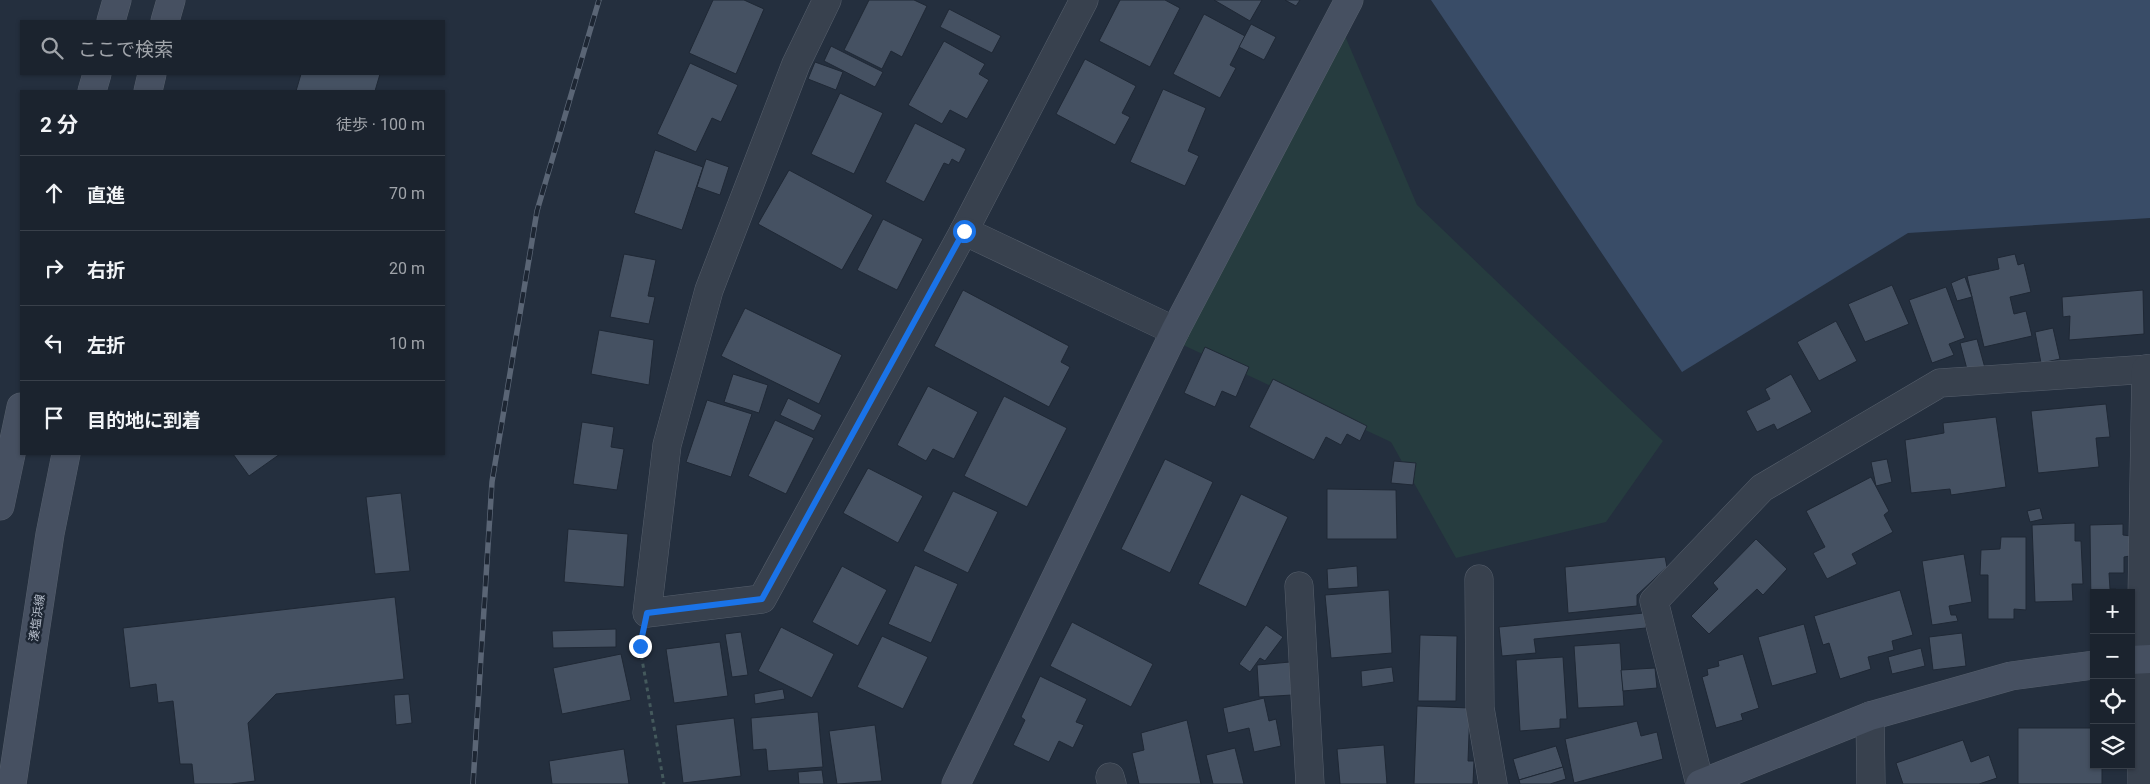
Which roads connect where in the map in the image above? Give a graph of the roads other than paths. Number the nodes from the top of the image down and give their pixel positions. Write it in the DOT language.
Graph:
graph roads {
  1 [pos="117,0"];
  2 [pos="170,0"];
  3 [pos="827,0"];
  4 [pos="1084,0"];
  5 [pos="1349,0"];
  6 [pos="111,20"];
  7 [pos="165,20"];
  8 [pos="97,75"];
  9 [pos="152,75"];
  10 [pos="92,90"];
  11 [pos="148,90"];
  12 [pos="964,231"];
  13 [pos="1175,331"];
  14 [pos="2148,369"];
  15 [pos="20,412"];
  16 [pos="66,455"];
  17 [pos="0,506"];
  18 [pos="1479,579"];
  19 [pos="1300,586"];
  20 [pos="2141,659"];
  21 [pos="2090,666"];
  22 [pos="1870,716"];
  23 [pos="12,784"];
  24 [pos="956,784"];
  25 [pos="1310,784"];
  26 [pos="1493,784"];
  27 [pos="1700,784"];
  28 [pos="1870,784"];
  29 [pos="2142,784"];
  1 -- 6 [label="street"];
  2 -- 7 [label="street"];
  3 -- 12 [label="street"];
  4 -- 12 [label="street"];
  5 -- 13 [label="street"];
  8 -- 10 [label="street"];
  9 -- 11 [label="street"];
  12 -- 13 [label="street"];
  13 -- 24 [label="street"];
  14 -- 20 [label="street"];
  14 -- 27 [label="street"];
  15 -- 17 [label="street"];
  16 -- 23 [label="street, 湊塩浜線"];
  18 -- 26 [label="street"];
  19 -- 25 [label="street"];
  20 -- 29 [label="street"];
  21 -- 22 [label="street"];
  22 -- 27 [label="street"];
  22 -- 28 [label="street"];
}
